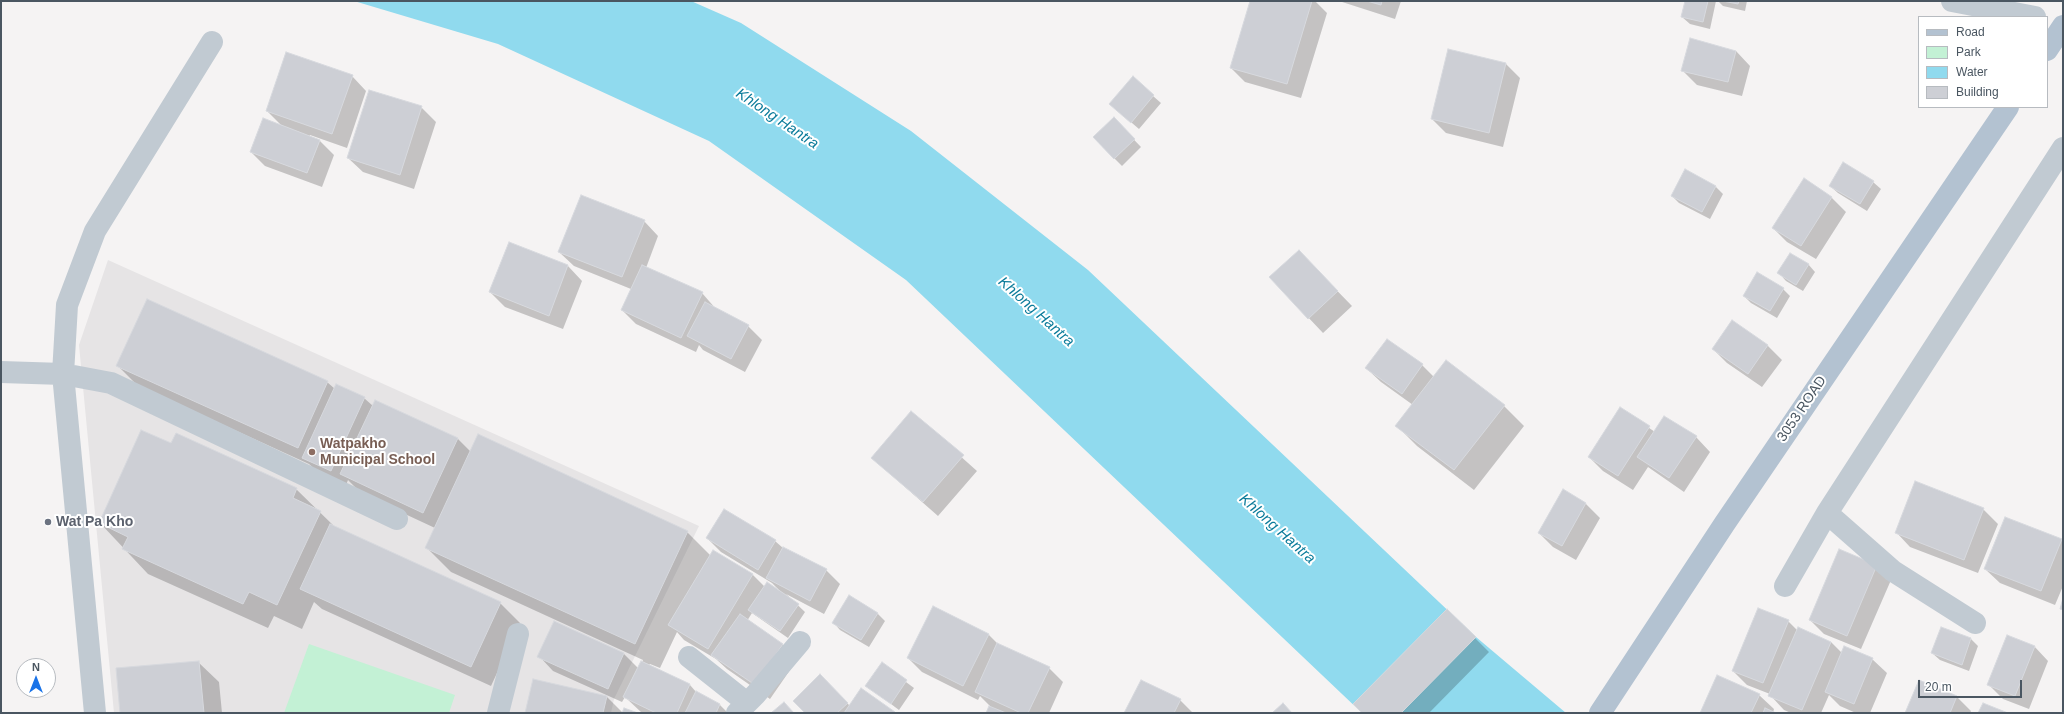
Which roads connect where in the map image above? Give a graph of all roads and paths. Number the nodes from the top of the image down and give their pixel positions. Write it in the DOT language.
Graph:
graph roads {
  1 [pos="1952,1"];
  2 [pos="2030,16"];
  3 [pos="2048,19"];
  4 [pos="2063,22"];
  5 [pos="2063,26"];
  6 [pos="212,42"];
  7 [pos="2048,48"];
  8 [pos="2007,108"];
  9 [pos="2063,148"];
  10 [pos="1,372"];
  11 [pos="63,374"];
  12 [pos="1827,513"];
  13 [pos="397,519"];
  14 [pos="1785,586"];
  15 [pos="1975,623"];
  16 [pos="518,634"];
  17 [pos="800,642"];
  18 [pos="689,657"];
  19 [pos="742,708"];
  20 [pos="95,713"];
  21 [pos="498,713"];
  22 [pos="1600,713"];
  1 -- 2 [label="street"];
  3 -- 4 [label="street"];
  5 -- 7 [label="main road"];
  6 -- 11 [label="street"];
  8 -- 22 [label="main road, 3053 ROAD"];
  9 -- 12 [label="street"];
  10 -- 11 [label="street"];
  11 -- 13 [label="street"];
  11 -- 20 [label="street"];
  12 -- 14 [label="street"];
  12 -- 15 [label="street"];
  16 -- 21 [label="street"];
  17 -- 19 [label="street"];
  18 -- 19 [label="street"];
}
